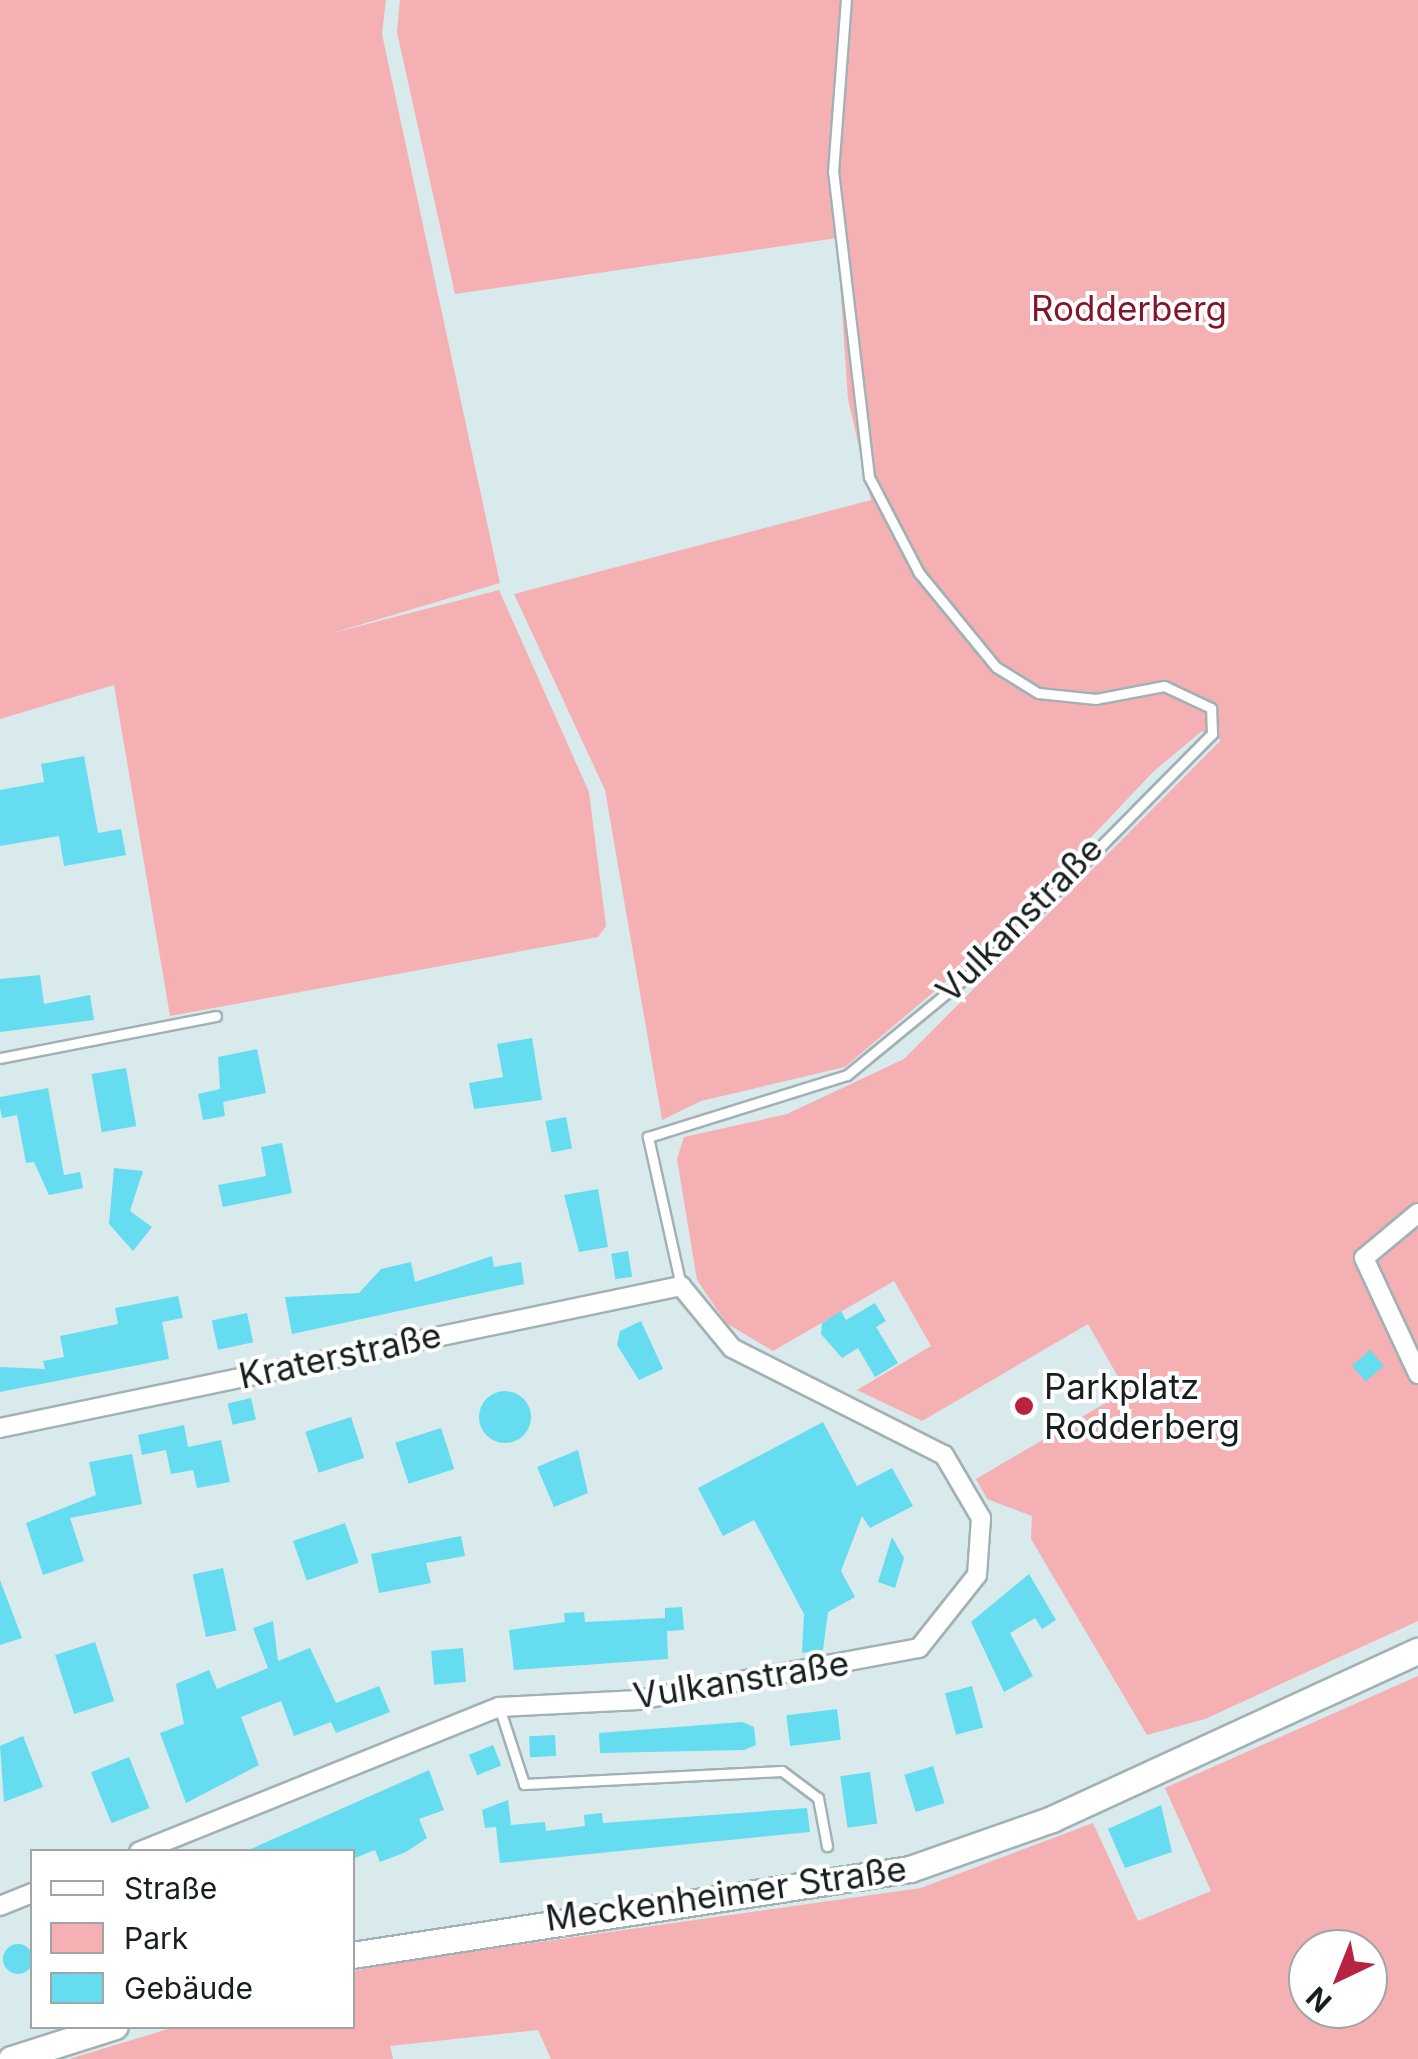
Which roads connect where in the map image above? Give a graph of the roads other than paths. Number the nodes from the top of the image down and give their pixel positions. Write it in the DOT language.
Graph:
graph roads {
  1 [pos="846,0"];
  2 [pos="216,1016"];
  3 [pos="0,1058"];
  4 [pos="1418,1213"];
  5 [pos="681,1286"];
  6 [pos="1418,1374"];
  7 [pos="0,1428"];
  8 [pos="1418,1651"];
  9 [pos="499,1706"];
  10 [pos="827,1846"];
  11 [pos="146,1849"];
  12 [pos="30,1893"];
  13 [pos="0,1906"];
  14 [pos="355,1954"];
  15 [pos="105,2029"];
  16 [pos="11,2059"];
  1 -- 5 [label="lane, Vulkanstraße"];
  2 -- 3 [label="lane"];
  4 -- 6 [label="street"];
  5 -- 7 [label="street, Kraterstraße"];
  5 -- 9 [label="street, Vulkanstraße"];
  8 -- 14 [label="main road, Meckenheimer Straße"];
  9 -- 10 [label="lane"];
  9 -- 11 [label="street, Vulkanstraße"];
  12 -- 13 [label="street"];
  15 -- 16 [label="main road"];
}
